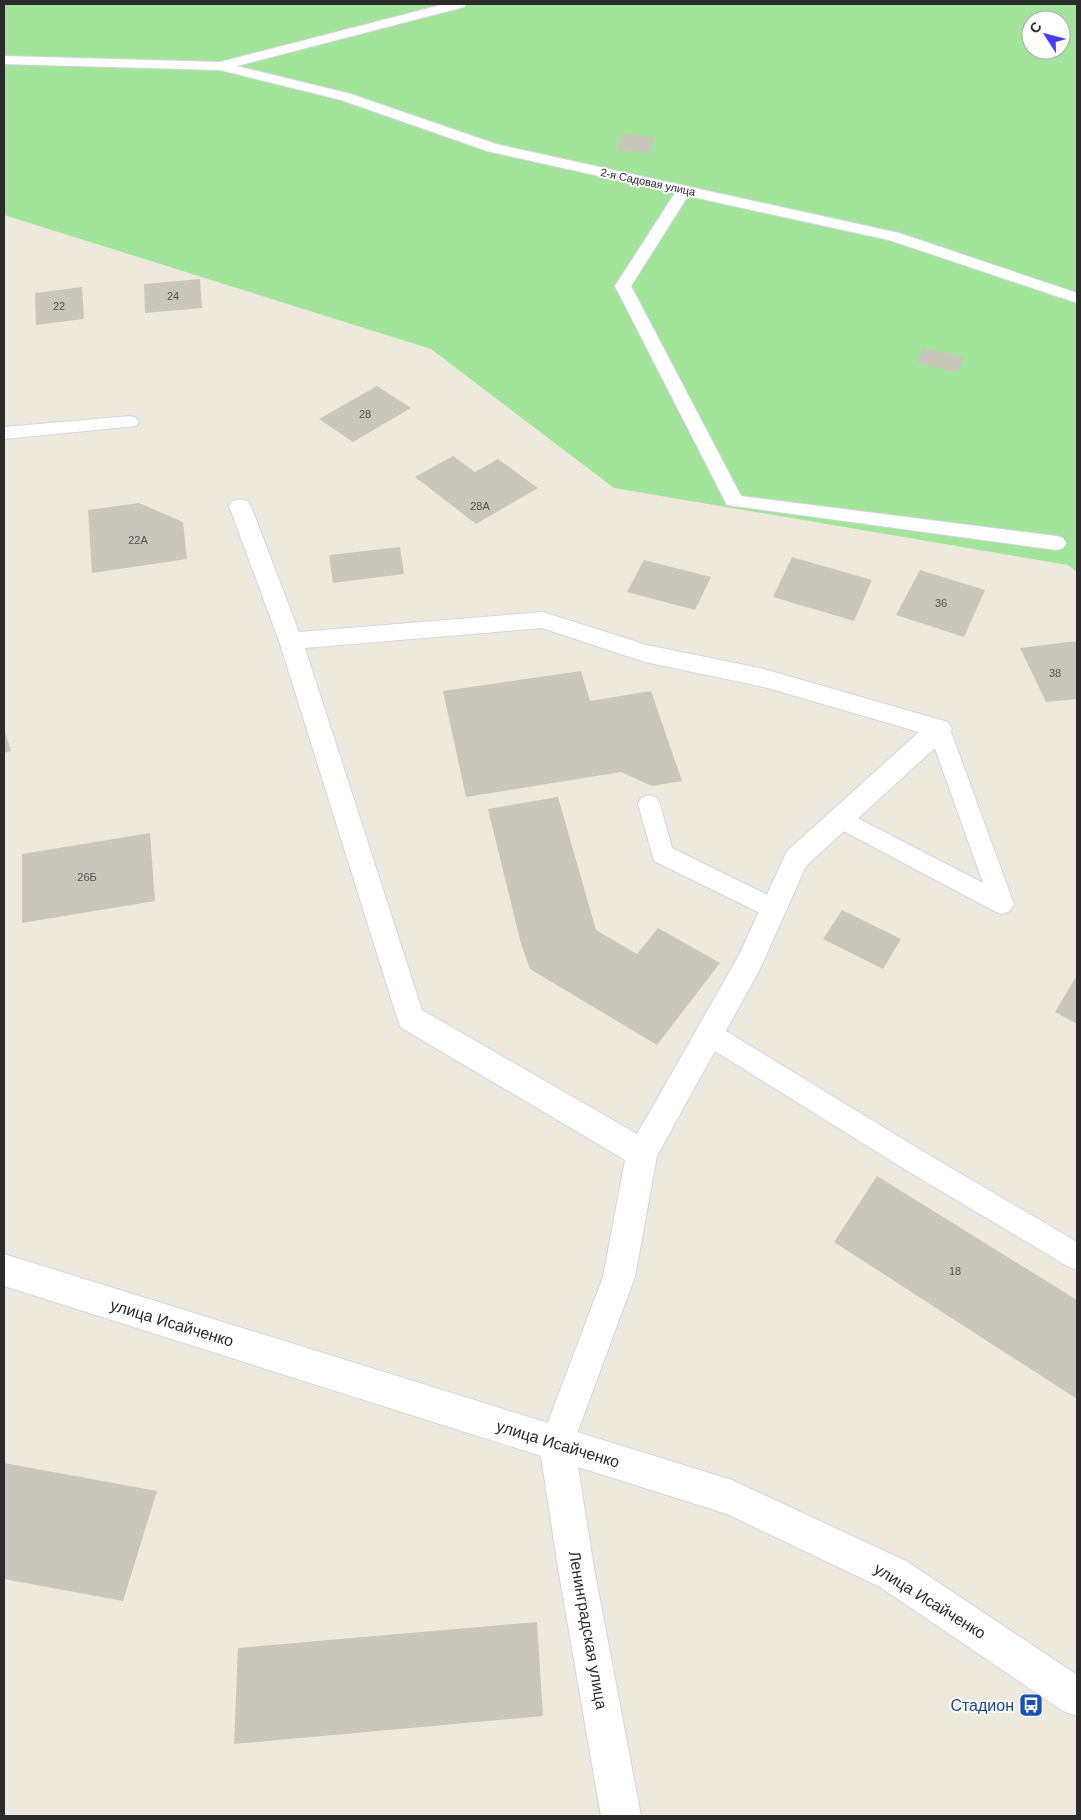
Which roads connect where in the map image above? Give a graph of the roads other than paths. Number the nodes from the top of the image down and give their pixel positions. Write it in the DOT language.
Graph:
graph roads {
  1 [pos="460,4"];
  2 [pos="4,60"];
  3 [pos="220,66"];
  4 [pos="684,190"];
  5 [pos="1077,298"];
  6 [pos="130,422"];
  7 [pos="4,433"];
  8 [pos="240,506"];
  9 [pos="1056,542"];
  10 [pos="291,641"];
  11 [pos="939,729"];
  12 [pos="649,804"];
  13 [pos="840,819"];
  14 [pos="774,909"];
  15 [pos="709,1034"];
  16 [pos="642,1153"];
  17 [pos="1077,1257"];
  18 [pos="4,1268"];
  19 [pos="557,1444"];
  20 [pos="1077,1697"];
  21 [pos="621,1816"];
  1 -- 3 [label="lane"];
  2 -- 3 [label="lane"];
  3 -- 4 [label="lane, 2-я Садовая улица"];
  4 -- 5 [label="lane, 2-я Садовая улица"];
  4 -- 9 [label="lane"];
  6 -- 7 [label="lane"];
  8 -- 10 [label="street"];
  10 -- 11 [label="street"];
  10 -- 16 [label="street"];
  11 -- 13 [label="street"];
  11 -- 13 [label="lane"];
  12 -- 14 [label="lane"];
  13 -- 14 [label="street"];
  14 -- 15 [label="street"];
  15 -- 16 [label="street"];
  15 -- 17 [label="lane"];
  16 -- 19 [label="street"];
  18 -- 19 [label="street, улица Исайченко"];
  19 -- 20 [label="street, улица Исайченко"];
  19 -- 21 [label="street, Ленинградская улица"];
}
